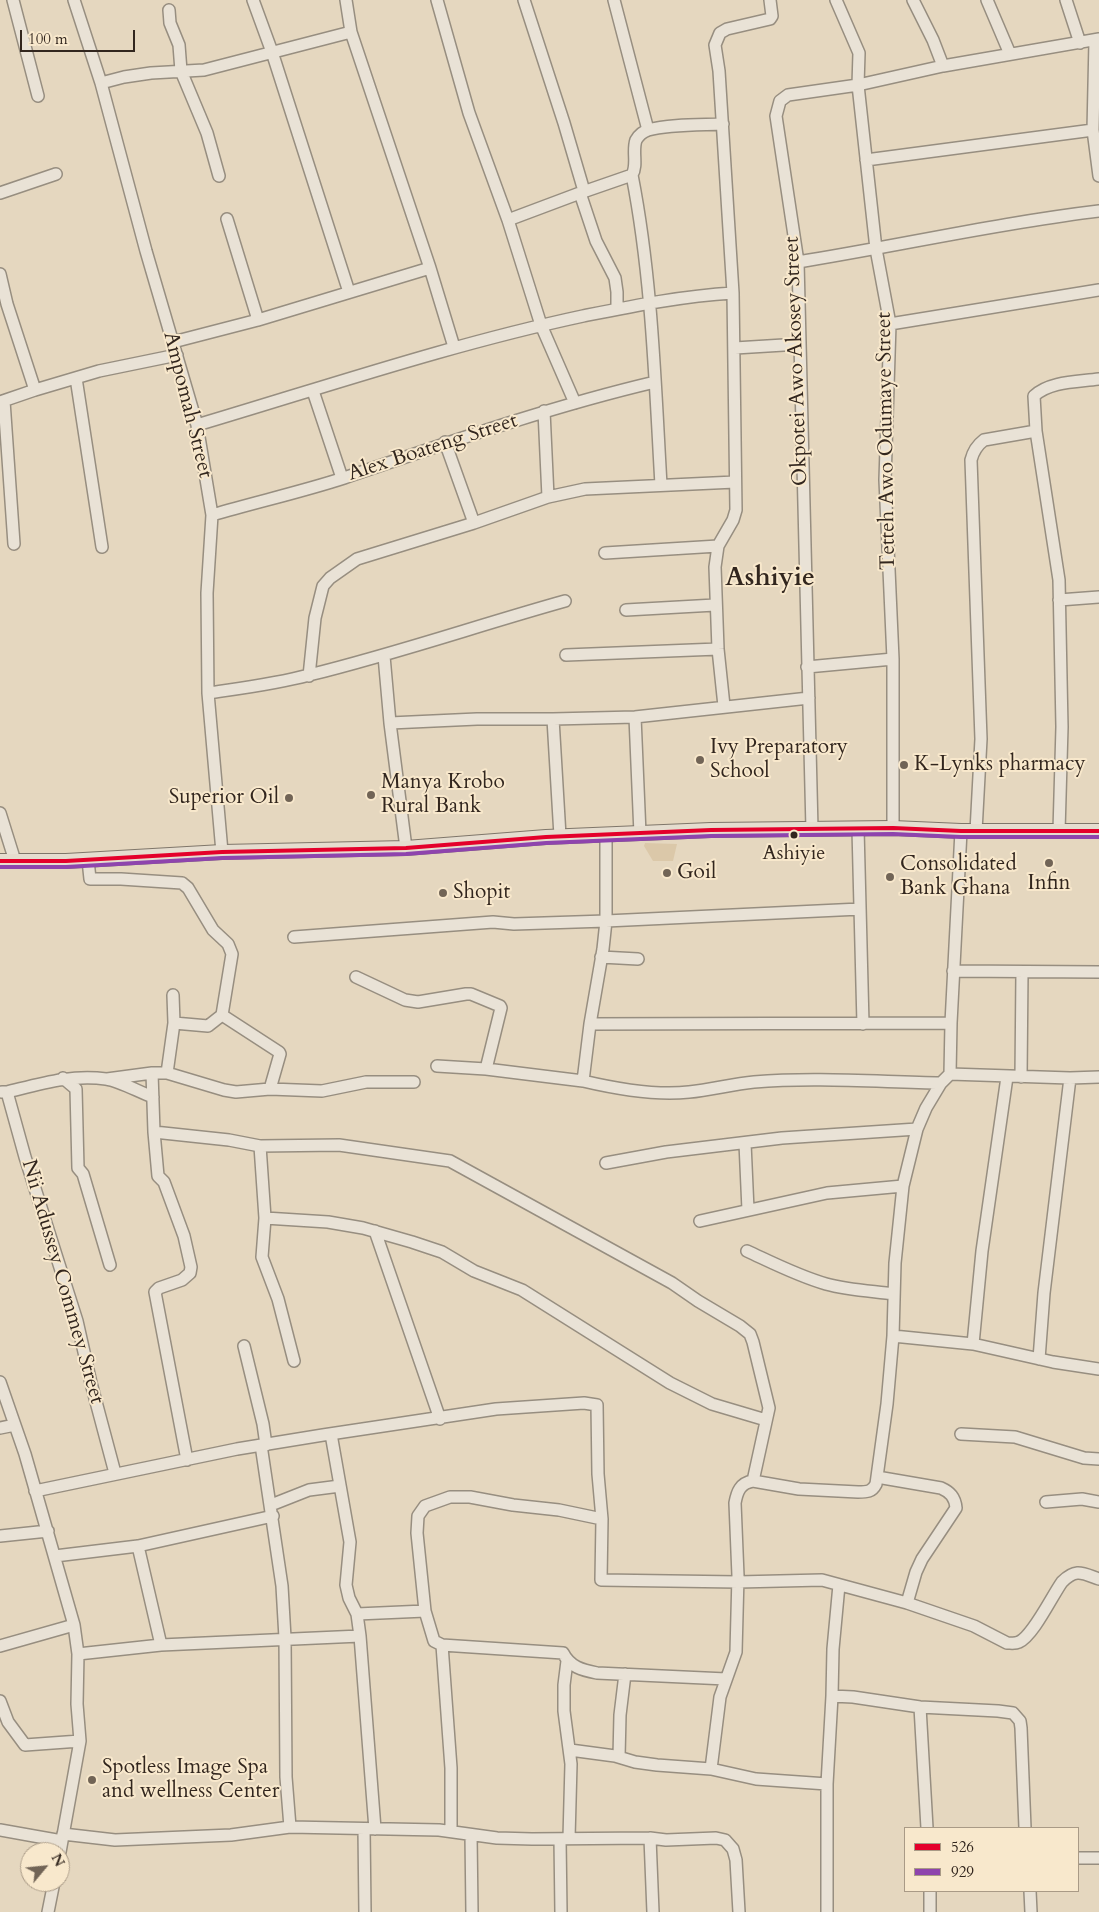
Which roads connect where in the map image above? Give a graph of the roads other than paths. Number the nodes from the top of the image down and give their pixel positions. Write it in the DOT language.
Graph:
graph roads {
  1 [pos="13,0"];
  2 [pos="74,0"];
  3 [pos="253,0"];
  4 [pos="346,0"];
  5 [pos="437,0"];
  6 [pos="524,0"];
  7 [pos="614,0"];
  8 [pos="770,0"];
  9 [pos="836,0"];
  10 [pos="913,0"];
  11 [pos="987,0"];
  12 [pos="1066,0"];
  13 [pos="169,10"];
  14 [pos="351,32"];
  15 [pos="1097,40"];
  16 [pos="1075,44"];
  17 [pos="272,52"];
  18 [pos="1010,54"];
  19 [pos="943,66"];
  20 [pos="181,70"];
  21 [pos="100,83"];
  22 [pos="858,85"];
  23 [pos="38,96"];
  24 [pos="723,124"];
  25 [pos="648,130"];
  26 [pos="1093,130"];
  27 [pos="866,160"];
  28 [pos="56,174"];
  29 [pos="632,175"];
  30 [pos="219,176"];
  31 [pos="1099,176"];
  32 [pos="0,192"];
  33 [pos="582,192"];
  34 [pos="1099,211"];
  35 [pos="227,219"];
  36 [pos="508,220"];
  37 [pos="876,249"];
  38 [pos="798,262"];
  39 [pos="430,268"];
  40 [pos="0,274"];
  41 [pos="1099,290"];
  42 [pos="349,292"];
  43 [pos="733,292"];
  44 [pos="650,303"];
  45 [pos="4,305"];
  46 [pos="617,309"];
  47 [pos="258,320"];
  48 [pos="890,324"];
  49 [pos="541,325"];
  50 [pos="173,342"];
  51 [pos="800,344"];
  52 [pos="454,347"];
  53 [pos="735,348"];
  54 [pos="177,355"];
  55 [pos="76,378"];
  56 [pos="1099,379"];
  57 [pos="655,382"];
  58 [pos="35,390"];
  59 [pos="312,391"];
  60 [pos="2,402"];
  61 [pos="575,403"];
  62 [pos="544,411"];
  63 [pos="197,425"];
  64 [pos="1036,431"];
  65 [pos="445,442"];
  66 [pos="342,478"];
  67 [pos="735,482"];
  68 [pos="661,486"];
  69 [pos="548,497"];
  70 [pos="212,515"];
  71 [pos="474,523"];
  72 [pos="14,544"];
  73 [pos="102,546"];
  74 [pos="718,546"];
  75 [pos="606,552"];
  76 [pos="1099,597"];
  77 [pos="1059,600"];
  78 [pos="565,601"];
  79 [pos="715,606"];
  80 [pos="626,610"];
  81 [pos="718,649"];
  82 [pos="566,655"];
  83 [pos="384,656"];
  84 [pos="892,659"];
  85 [pos="807,667"];
  86 [pos="309,676"];
  87 [pos="208,693"];
  88 [pos="809,698"];
  89 [pos="724,706"];
  90 [pos="635,717"];
  91 [pos="553,719"];
  92 [pos="390,723"];
  93 [pos="0,813"];
  94 [pos="893,828"];
  95 [pos="812,829"];
  96 [pos="858,829"];
  97 [pos="960,831"];
  98 [pos="976,831"];
  99 [pos="1058,831"];
  100 [pos="1099,831"];
  101 [pos="640,834"];
  102 [pos="606,835"];
  103 [pos="560,836"];
  104 [pos="406,848"];
  105 [pos="222,852"];
  106 [pos="88,860"];
  107 [pos="0,861"];
  108 [pos="15,861"];
  109 [pos="860,909"];
  110 [pos="606,921"];
  111 [pos="294,937"];
  112 [pos="602,957"];
  113 [pos="638,959"];
  114 [pos="953,972"];
  115 [pos="1022,972"];
  116 [pos="1099,972"];
  117 [pos="356,977"];
  118 [pos="174,995"];
  119 [pos="222,1015"];
  120 [pos="950,1023"];
  121 [pos="174,1024"];
  122 [pos="590,1024"];
  123 [pos="863,1024"];
  124 [pos="437,1066"];
  125 [pos="486,1069"];
  126 [pos="152,1073"];
  127 [pos="167,1073"];
  128 [pos="950,1074"];
  129 [pos="1021,1076"];
  130 [pos="1007,1077"];
  131 [pos="1099,1077"];
  132 [pos="63,1078"];
  133 [pos="1070,1078"];
  134 [pos="107,1079"];
  135 [pos="583,1081"];
  136 [pos="414,1082"];
  137 [pos="941,1083"];
  138 [pos="270,1089"];
  139 [pos="4,1092"];
  140 [pos="153,1097"];
  141 [pos="917,1130"];
  142 [pos="154,1132"];
  143 [pos="744,1143"];
  144 [pos="260,1146"];
  145 [pos="606,1163"];
  146 [pos="904,1186"];
  147 [pos="748,1210"];
  148 [pos="264,1218"];
  149 [pos="700,1221"];
  150 [pos="375,1231"];
  151 [pos="747,1251"];
  152 [pos="110,1265"];
  153 [pos="894,1294"];
  154 [pos="893,1336"];
  155 [pos="973,1344"];
  156 [pos="244,1346"];
  157 [pos="1039,1359"];
  158 [pos="294,1361"];
  159 [pos="1099,1369"];
  160 [pos="0,1382"];
  161 [pos="440,1419"];
  162 [pos="766,1420"];
  163 [pos="14,1425"];
  164 [pos="0,1428"];
  165 [pos="331,1434"];
  166 [pos="961,1434"];
  167 [pos="263,1445"];
  168 [pos="1099,1459"];
  169 [pos="187,1460"];
  170 [pos="115,1473"];
  171 [pos="877,1477"];
  172 [pos="753,1482"];
  173 [pos="340,1486"];
  174 [pos="35,1490"];
  175 [pos="1046,1502"];
  176 [pos="1099,1502"];
  177 [pos="272,1510"];
  178 [pos="602,1519"];
  179 [pos="48,1531"];
  180 [pos="0,1536"];
  181 [pos="138,1546"];
  182 [pos="55,1556"];
  183 [pos="1099,1579"];
  184 [pos="738,1582"];
  185 [pos="840,1586"];
  186 [pos="907,1603"];
  187 [pos="425,1611"];
  188 [pos="357,1614"];
  189 [pos="74,1625"];
  190 [pos="360,1636"];
  191 [pos="285,1638"];
  192 [pos="161,1645"];
  193 [pos="442,1645"];
  194 [pos="0,1646"];
  195 [pos="78,1654"];
  196 [pos="567,1661"];
  197 [pos="625,1674"];
  198 [pos="726,1679"];
  199 [pos="832,1696"];
  200 [pos="0,1701"];
  201 [pos="920,1707"];
  202 [pos="80,1741"];
  203 [pos="570,1750"];
  204 [pos="619,1757"];
  205 [pos="711,1769"];
  206 [pos="827,1784"];
  207 [pos="290,1827"];
  208 [pos="927,1827"];
  209 [pos="1025,1827"];
  210 [pos="369,1829"];
  211 [pos="0,1830"];
  212 [pos="451,1831"];
  213 [pos="471,1835"];
  214 [pos="564,1838"];
  215 [pos="650,1838"];
  216 [pos="57,1842"];
  217 [pos="62,1842"];
  218 [pos="70,1843"];
  219 [pos="1079,1858"];
  220 [pos="1099,1858"];
  221 [pos="52,1892"];
  222 [pos="930,1892"];
  223 [pos="1030,1892"];
  224 [pos="48,1912"];
  225 [pos="366,1912"];
  226 [pos="472,1912"];
  227 [pos="561,1912"];
  228 [pos="653,1912"];
  229 [pos="738,1912"];
  230 [pos="827,1912"];
  231 [pos="930,1912"];
  232 [pos="1031,1912"];
  1 -- 23 [label="street"];
  2 -- 21 [label="street, Ampomah Street"];
  3 -- 17 [label="street"];
  4 -- 14 [label="street"];
  5 -- 36 [label="street"];
  6 -- 33 [label="street"];
  7 -- 25 [label="street"];
  8 -- 24 [label="street"];
  9 -- 22 [label="street, Tetteh Awo Odumaye Street"];
  10 -- 19 [label="street"];
  11 -- 18 [label="street"];
  12 -- 16 [label="street"];
  13 -- 20 [label="street"];
  14 -- 17 [label="street"];
  14 -- 39 [label="street"];
  15 -- 16 [label="street, Okpotei Awo Akosey Street"];
  15 -- 26 [label="street"];
  16 -- 18 [label="street, Okpotei Awo Akosey Street"];
  17 -- 20 [label="street"];
  17 -- 42 [label="street"];
  18 -- 19 [label="street, Okpotei Awo Akosey Street"];
  19 -- 22 [label="street, Okpotei Awo Akosey Street"];
  20 -- 21 [label="street"];
  20 -- 30 [label="street"];
  21 -- 50 [label="street, Ampomah Street"];
  22 -- 27 [label="street, Tetteh Awo Odumaye Street"];
  22 -- 38 [label="street, Okpotei Awo Akosey Street"];
  24 -- 25 [label="street"];
  24 -- 43 [label="street"];
  25 -- 29 [label="street"];
  26 -- 27 [label="street"];
  26 -- 31 [label="street"];
  27 -- 37 [label="street, Tetteh Awo Odumaye Street"];
  28 -- 32 [label="street"];
  29 -- 33 [label="street"];
  29 -- 44 [label="street"];
  33 -- 36 [label="street"];
  33 -- 46 [label="street"];
  34 -- 37 [label="street"];
  35 -- 47 [label="street"];
  36 -- 49 [label="street"];
  37 -- 38 [label="street"];
  37 -- 48 [label="street, Tetteh Awo Odumaye Street"];
  38 -- 51 [label="street, Okpotei Awo Akosey Street"];
  39 -- 42 [label="street"];
  39 -- 52 [label="street"];
  40 -- 45 [label="street"];
  41 -- 48 [label="street"];
  42 -- 47 [label="street"];
  43 -- 44 [label="street"];
  43 -- 53 [label="street"];
  44 -- 46 [label="street"];
  44 -- 57 [label="street"];
  45 -- 58 [label="street"];
  46 -- 49 [label="street"];
  47 -- 50 [label="street"];
  48 -- 84 [label="street, Tetteh Awo Odumaye Street"];
  49 -- 52 [label="street"];
  49 -- 61 [label="street"];
  50 -- 54 [label="street, Ampomah Street"];
  51 -- 53 [label="street"];
  51 -- 85 [label="street, Okpotei Awo Akosey Street"];
  52 -- 59 [label="street"];
  53 -- 67 [label="street"];
  54 -- 55 [label="street"];
  54 -- 63 [label="street, Ampomah Street"];
  55 -- 58 [label="street"];
  55 -- 73 [label="street"];
  56 -- 64 [label="street"];
  57 -- 61 [label="street, Alex Boateng Street"];
  57 -- 68 [label="street"];
  58 -- 60 [label="street"];
  59 -- 63 [label="street"];
  59 -- 66 [label="street"];
  60 -- 72 [label="street"];
  61 -- 62 [label="street, Alex Boateng Street"];
  62 -- 65 [label="street, Alex Boateng Street"];
  62 -- 69 [label="street"];
  63 -- 70 [label="street, Ampomah Street"];
  64 -- 77 [label="street"];
  64 -- 98 [label="street"];
  65 -- 66 [label="street, Alex Boateng Street"];
  65 -- 71 [label="street"];
  66 -- 70 [label="street, Alex Boateng Street"];
  67 -- 68 [label="street"];
  67 -- 74 [label="street"];
  68 -- 69 [label="street"];
  69 -- 71 [label="street"];
  70 -- 87 [label="street, Ampomah Street"];
  71 -- 86 [label="street"];
  74 -- 75 [label="street"];
  74 -- 79 [label="street"];
  76 -- 77 [label="street"];
  77 -- 99 [label="street"];
  78 -- 83 [label="street"];
  79 -- 80 [label="street"];
  79 -- 81 [label="street"];
  81 -- 82 [label="street"];
  81 -- 89 [label="street"];
  83 -- 86 [label="street"];
  83 -- 92 [label="street"];
  84 -- 85 [label="street"];
  84 -- 94 [label="street, Tetteh Awo Odumaye Street"];
  85 -- 88 [label="street, Okpotei Awo Akosey Street"];
  86 -- 87 [label="street"];
  87 -- 105 [label="street, Ampomah Street"];
  88 -- 89 [label="street"];
  88 -- 95 [label="street, Okpotei Awo Akosey Street"];
  89 -- 90 [label="street"];
  90 -- 91 [label="street"];
  90 -- 101 [label="street"];
  91 -- 92 [label="street"];
  91 -- 103 [label="street"];
  92 -- 104 [label="street"];
  93 -- 108 [label="street"];
  94 -- 96 [label="main road"];
  94 -- 97 [label="main road"];
  95 -- 96 [label="main road"];
  95 -- 101 [label="main road"];
  96 -- 109 [label="street"];
  97 -- 98 [label="main road"];
  97 -- 114 [label="street"];
  98 -- 99 [label="main road"];
  99 -- 100 [label="main road"];
  101 -- 102 [label="main road"];
  102 -- 103 [label="main road"];
  102 -- 110 [label="street"];
  103 -- 104 [label="main road"];
  104 -- 105 [label="main road"];
  105 -- 106 [label="main road"];
  106 -- 108 [label="main road"];
  106 -- 119 [label="street"];
  107 -- 108 [label="main road"];
  109 -- 110 [label="street"];
  109 -- 123 [label="street"];
  110 -- 111 [label="street"];
  110 -- 112 [label="street"];
  112 -- 113 [label="street"];
  112 -- 122 [label="street"];
  114 -- 115 [label="street"];
  114 -- 120 [label="street"];
  115 -- 116 [label="street"];
  115 -- 129 [label="street"];
  117 -- 125 [label="street"];
  118 -- 121 [label="street"];
  119 -- 121 [label="street"];
  119 -- 138 [label="street"];
  120 -- 123 [label="street"];
  120 -- 128 [label="street"];
  121 -- 127 [label="street"];
  122 -- 123 [label="street"];
  122 -- 135 [label="street"];
  124 -- 125 [label="street"];
  125 -- 135 [label="street"];
  126 -- 127 [label="street"];
  126 -- 134 [label="street"];
  126 -- 140 [label="street"];
  127 -- 138 [label="street"];
  128 -- 130 [label="street"];
  128 -- 137 [label="street"];
  129 -- 130 [label="street"];
  129 -- 133 [label="street"];
  130 -- 155 [label="street"];
  131 -- 133 [label="street"];
  132 -- 134 [label="street"];
  132 -- 139 [label="street"];
  132 -- 152 [label="street"];
  133 -- 157 [label="street"];
  134 -- 140 [label="street"];
  135 -- 137 [label="street"];
  136 -- 138 [label="street"];
  137 -- 141 [label="street"];
  139 -- 170 [label="street, Nii Adussey Commey Street"];
  140 -- 142 [label="street"];
  141 -- 143 [label="street"];
  141 -- 146 [label="street"];
  142 -- 144 [label="street"];
  142 -- 169 [label="street"];
  143 -- 145 [label="street"];
  143 -- 147 [label="street"];
  144 -- 148 [label="street"];
  144 -- 162 [label="street"];
  146 -- 147 [label="street"];
  146 -- 153 [label="street"];
  147 -- 149 [label="street"];
  148 -- 150 [label="street"];
  148 -- 158 [label="street"];
  150 -- 161 [label="street"];
  150 -- 162 [label="street"];
  151 -- 153 [label="street"];
  153 -- 154 [label="street"];
  154 -- 155 [label="street"];
  154 -- 171 [label="street"];
  155 -- 157 [label="street"];
  156 -- 167 [label="street"];
  157 -- 159 [label="street"];
  160 -- 163 [label="street"];
  161 -- 165 [label="street"];
  161 -- 178 [label="street"];
  162 -- 172 [label="street"];
  163 -- 164 [label="street"];
  163 -- 174 [label="street"];
  165 -- 167 [label="street"];
  165 -- 173 [label="street"];
  166 -- 168 [label="street"];
  167 -- 169 [label="street"];
  167 -- 177 [label="street"];
  169 -- 170 [label="street"];
  170 -- 174 [label="street"];
  171 -- 172 [label="street"];
  171 -- 186 [label="street"];
  172 -- 184 [label="street"];
  173 -- 177 [label="street"];
  173 -- 188 [label="street"];
  174 -- 179 [label="street"];
  175 -- 176 [label="street"];
  177 -- 181 [label="street"];
  177 -- 191 [label="street"];
  178 -- 184 [label="street"];
  178 -- 187 [label="street"];
  179 -- 180 [label="street"];
  179 -- 182 [label="street"];
  181 -- 182 [label="street"];
  181 -- 192 [label="street"];
  182 -- 189 [label="street"];
  183 -- 186 [label="street"];
  184 -- 185 [label="street"];
  184 -- 198 [label="street"];
  185 -- 186 [label="street"];
  185 -- 199 [label="street"];
  187 -- 188 [label="street"];
  187 -- 193 [label="street"];
  188 -- 190 [label="street"];
  189 -- 194 [label="street"];
  189 -- 195 [label="street"];
  190 -- 191 [label="street"];
  190 -- 210 [label="street"];
  191 -- 192 [label="street"];
  191 -- 207 [label="street"];
  192 -- 195 [label="street"];
  193 -- 196 [label="street"];
  193 -- 212 [label="street"];
  195 -- 202 [label="street"];
  196 -- 197 [label="street"];
  196 -- 203 [label="street"];
  197 -- 198 [label="street"];
  197 -- 204 [label="street"];
  198 -- 205 [label="street"];
  199 -- 201 [label="street"];
  199 -- 206 [label="street"];
  200 -- 202 [label="street"];
  201 -- 208 [label="street"];
  201 -- 209 [label="street"];
  202 -- 217 [label="street"];
  203 -- 204 [label="street"];
  203 -- 214 [label="street"];
  204 -- 205 [label="street"];
  205 -- 206 [label="street"];
  206 -- 230 [label="street"];
  207 -- 210 [label="street"];
  207 -- 218 [label="street"];
  210 -- 212 [label="street"];
  210 -- 225 [label="street"];
  211 -- 216 [label="street"];
  212 -- 213 [label="street"];
  213 -- 214 [label="street"];
  213 -- 226 [label="street"];
  214 -- 215 [label="street"];
  214 -- 227 [label="street"];
  215 -- 228 [label="street"];
  215 -- 229 [label="street"];
  219 -- 220 [label="street"];
  221 -- 224 [label="street"];
  222 -- 231 [label="street"];
  223 -- 232 [label="street"];
}
